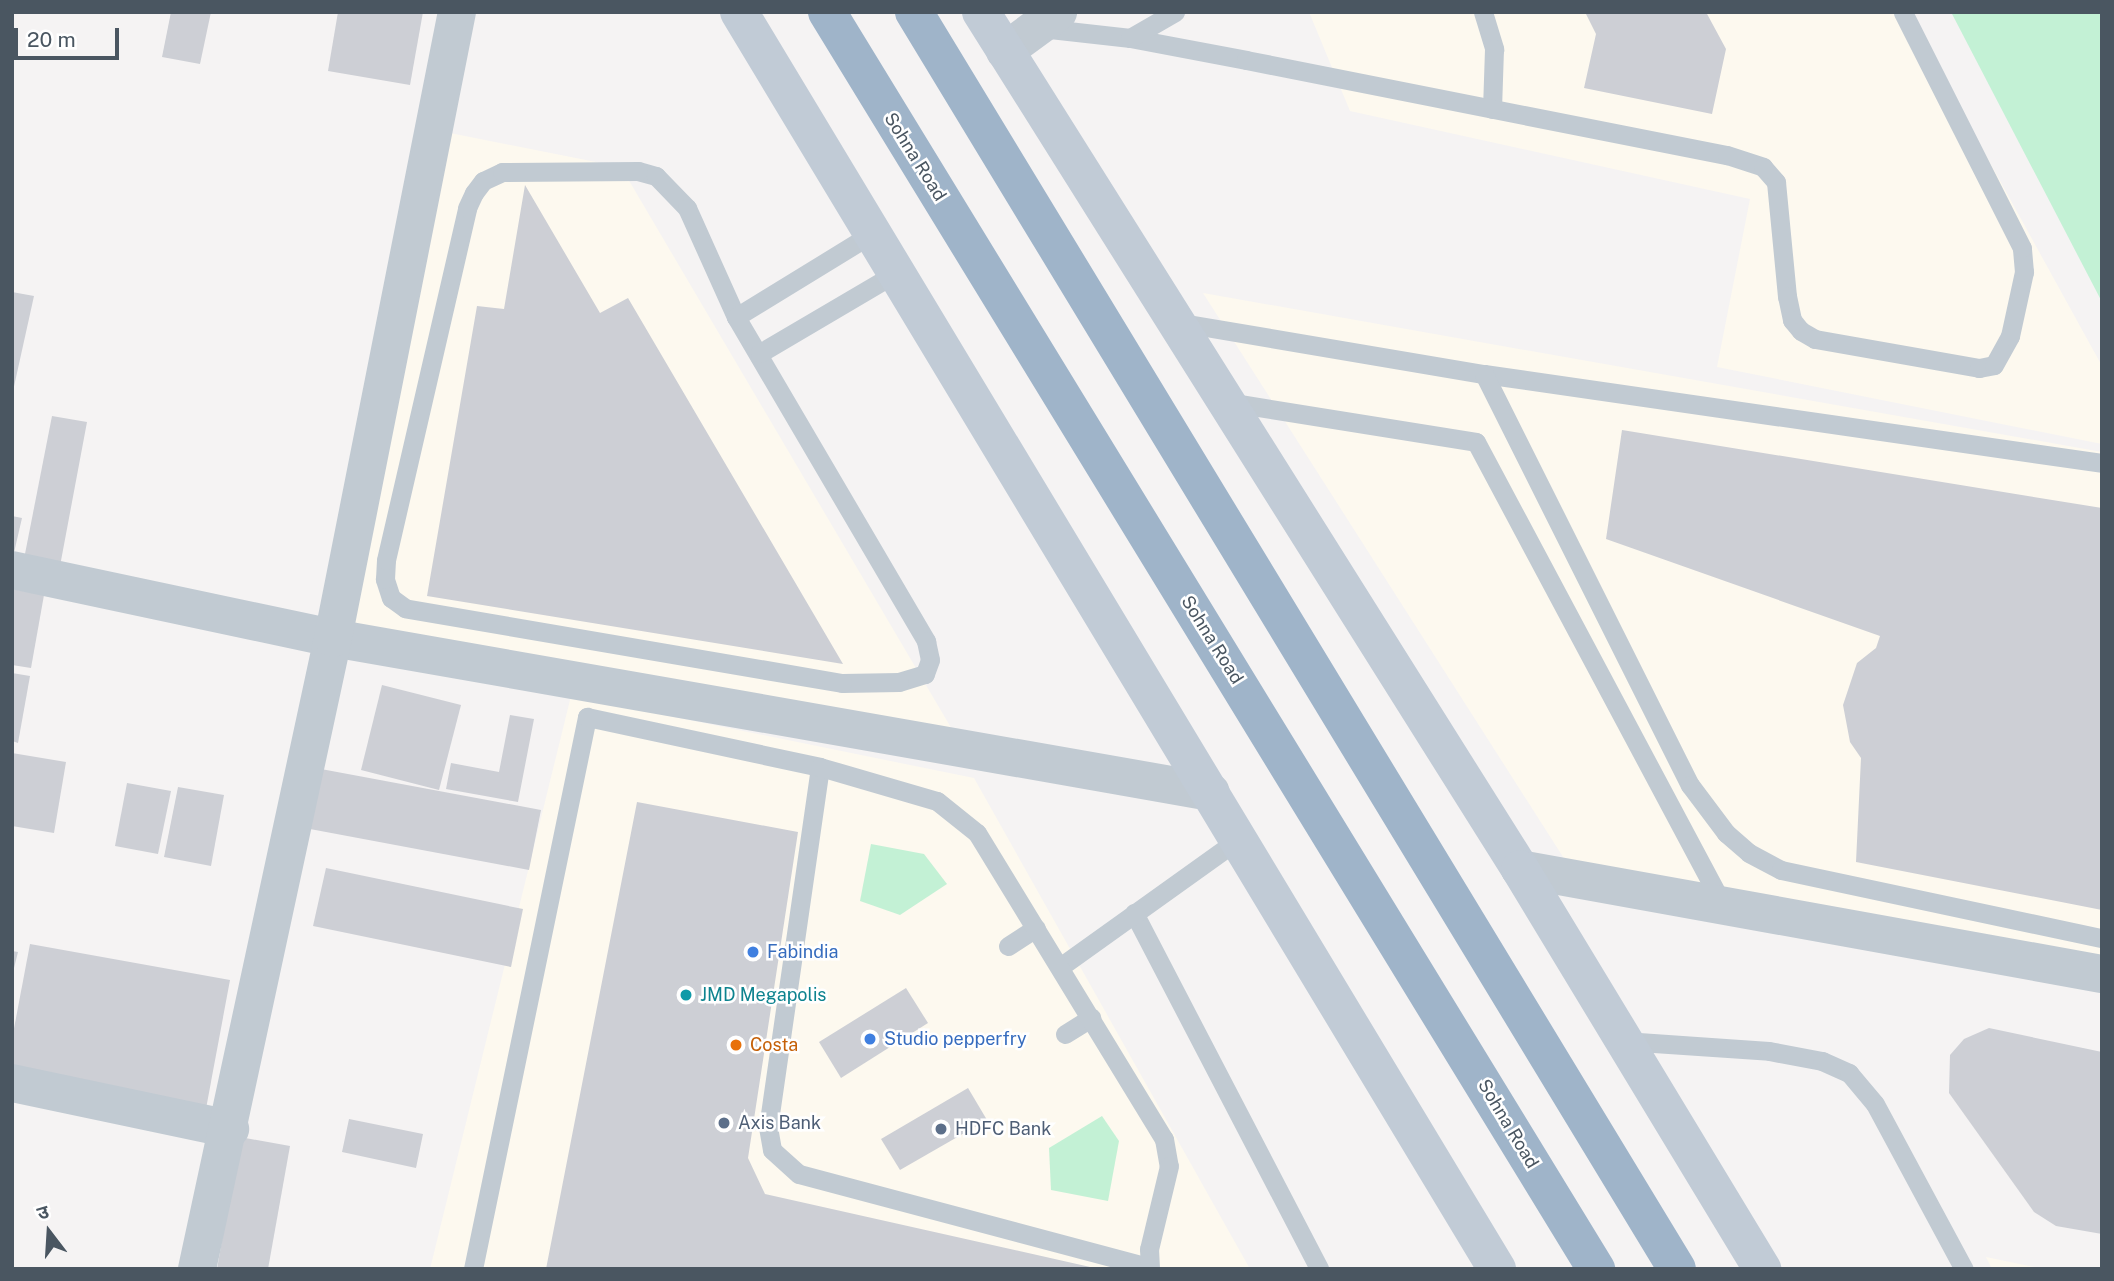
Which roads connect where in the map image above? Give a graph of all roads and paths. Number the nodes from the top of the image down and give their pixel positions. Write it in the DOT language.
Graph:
graph roads {
  1 [pos="457,12"];
  2 [pos="739,12"];
  3 [pos="827,12"];
  4 [pos="914,12"];
  5 [pos="981,12"];
  6 [pos="1175,12"];
  7 [pos="1483,12"];
  8 [pos="1903,12"];
  9 [pos="1047,20"];
  10 [pos="1130,38"];
  11 [pos="1005,51"];
  12 [pos="1492,109"];
  13 [pos="870,235"];
  14 [pos="894,274"];
  15 [pos="736,317"];
  16 [pos="1175,321"];
  17 [pos="760,353"];
  18 [pos="1484,374"];
  19 [pos="1226,402"];
  20 [pos="2102,463"];
  21 [pos="12,570"];
  22 [pos="333,638"];
  23 [pos="820,767"];
  24 [pos="1211,792"];
  25 [pos="1239,839"];
  26 [pos="1520,869"];
  27 [pos="1723,905"];
  28 [pos="1134,913"];
  29 [pos="1036,928"];
  30 [pos="2102,938"];
  31 [pos="1009,946"];
  32 [pos="1060,967"];
  33 [pos="2102,974"];
  34 [pos="1091,1018"];
  35 [pos="1065,1034"];
  36 [pos="1624,1041"];
  37 [pos="12,1083"];
  38 [pos="230,1129"];
  39 [pos="1150,1268"];
  40 [pos="197,1269"];
  41 [pos="473,1269"];
  42 [pos="1319,1269"];
  43 [pos="1497,1269"];
  44 [pos="1596,1269"];
  45 [pos="1676,1269"];
  46 [pos="1762,1269"];
  47 [pos="1964,1269"];
  1 -- 22 [label="street"];
  2 -- 13 [label="main road"];
  3 -- 44 [label="highway, Sohna Road"];
  4 -- 45 [label="highway"];
  5 -- 11 [label="main road"];
  6 -- 10 [label="lane"];
  7 -- 12 [label="lane"];
  8 -- 12 [label="lane"];
  9 -- 10 [label="lane"];
  9 -- 11 [label="street"];
  10 -- 12 [label="lane"];
  11 -- 16 [label="main road"];
  13 -- 14 [label="main road"];
  13 -- 15 [label="lane"];
  14 -- 17 [label="lane"];
  14 -- 24 [label="main road"];
  15 -- 17 [label="lane"];
  15 -- 17 [label="lane"];
  16 -- 18 [label="lane"];
  16 -- 19 [label="main road"];
  18 -- 20 [label="lane"];
  18 -- 30 [label="lane"];
  19 -- 26 [label="main road"];
  19 -- 27 [label="lane"];
  21 -- 22 [label="street"];
  22 -- 24 [label="street"];
  22 -- 38 [label="street"];
  23 -- 29 [label="lane"];
  23 -- 39 [label="lane"];
  23 -- 41 [label="lane"];
  24 -- 25 [label="main road"];
  25 -- 28 [label="lane"];
  25 -- 43 [label="main road"];
  26 -- 27 [label="street"];
  26 -- 36 [label="main road"];
  27 -- 33 [label="street"];
  28 -- 32 [label="lane"];
  28 -- 42 [label="lane"];
  29 -- 31 [label="lane"];
  29 -- 32 [label="lane"];
  32 -- 34 [label="lane"];
  34 -- 35 [label="lane"];
  34 -- 39 [label="lane"];
  36 -- 46 [label="main road"];
  36 -- 47 [label="lane"];
  37 -- 38 [label="street"];
  38 -- 40 [label="street"];
}
